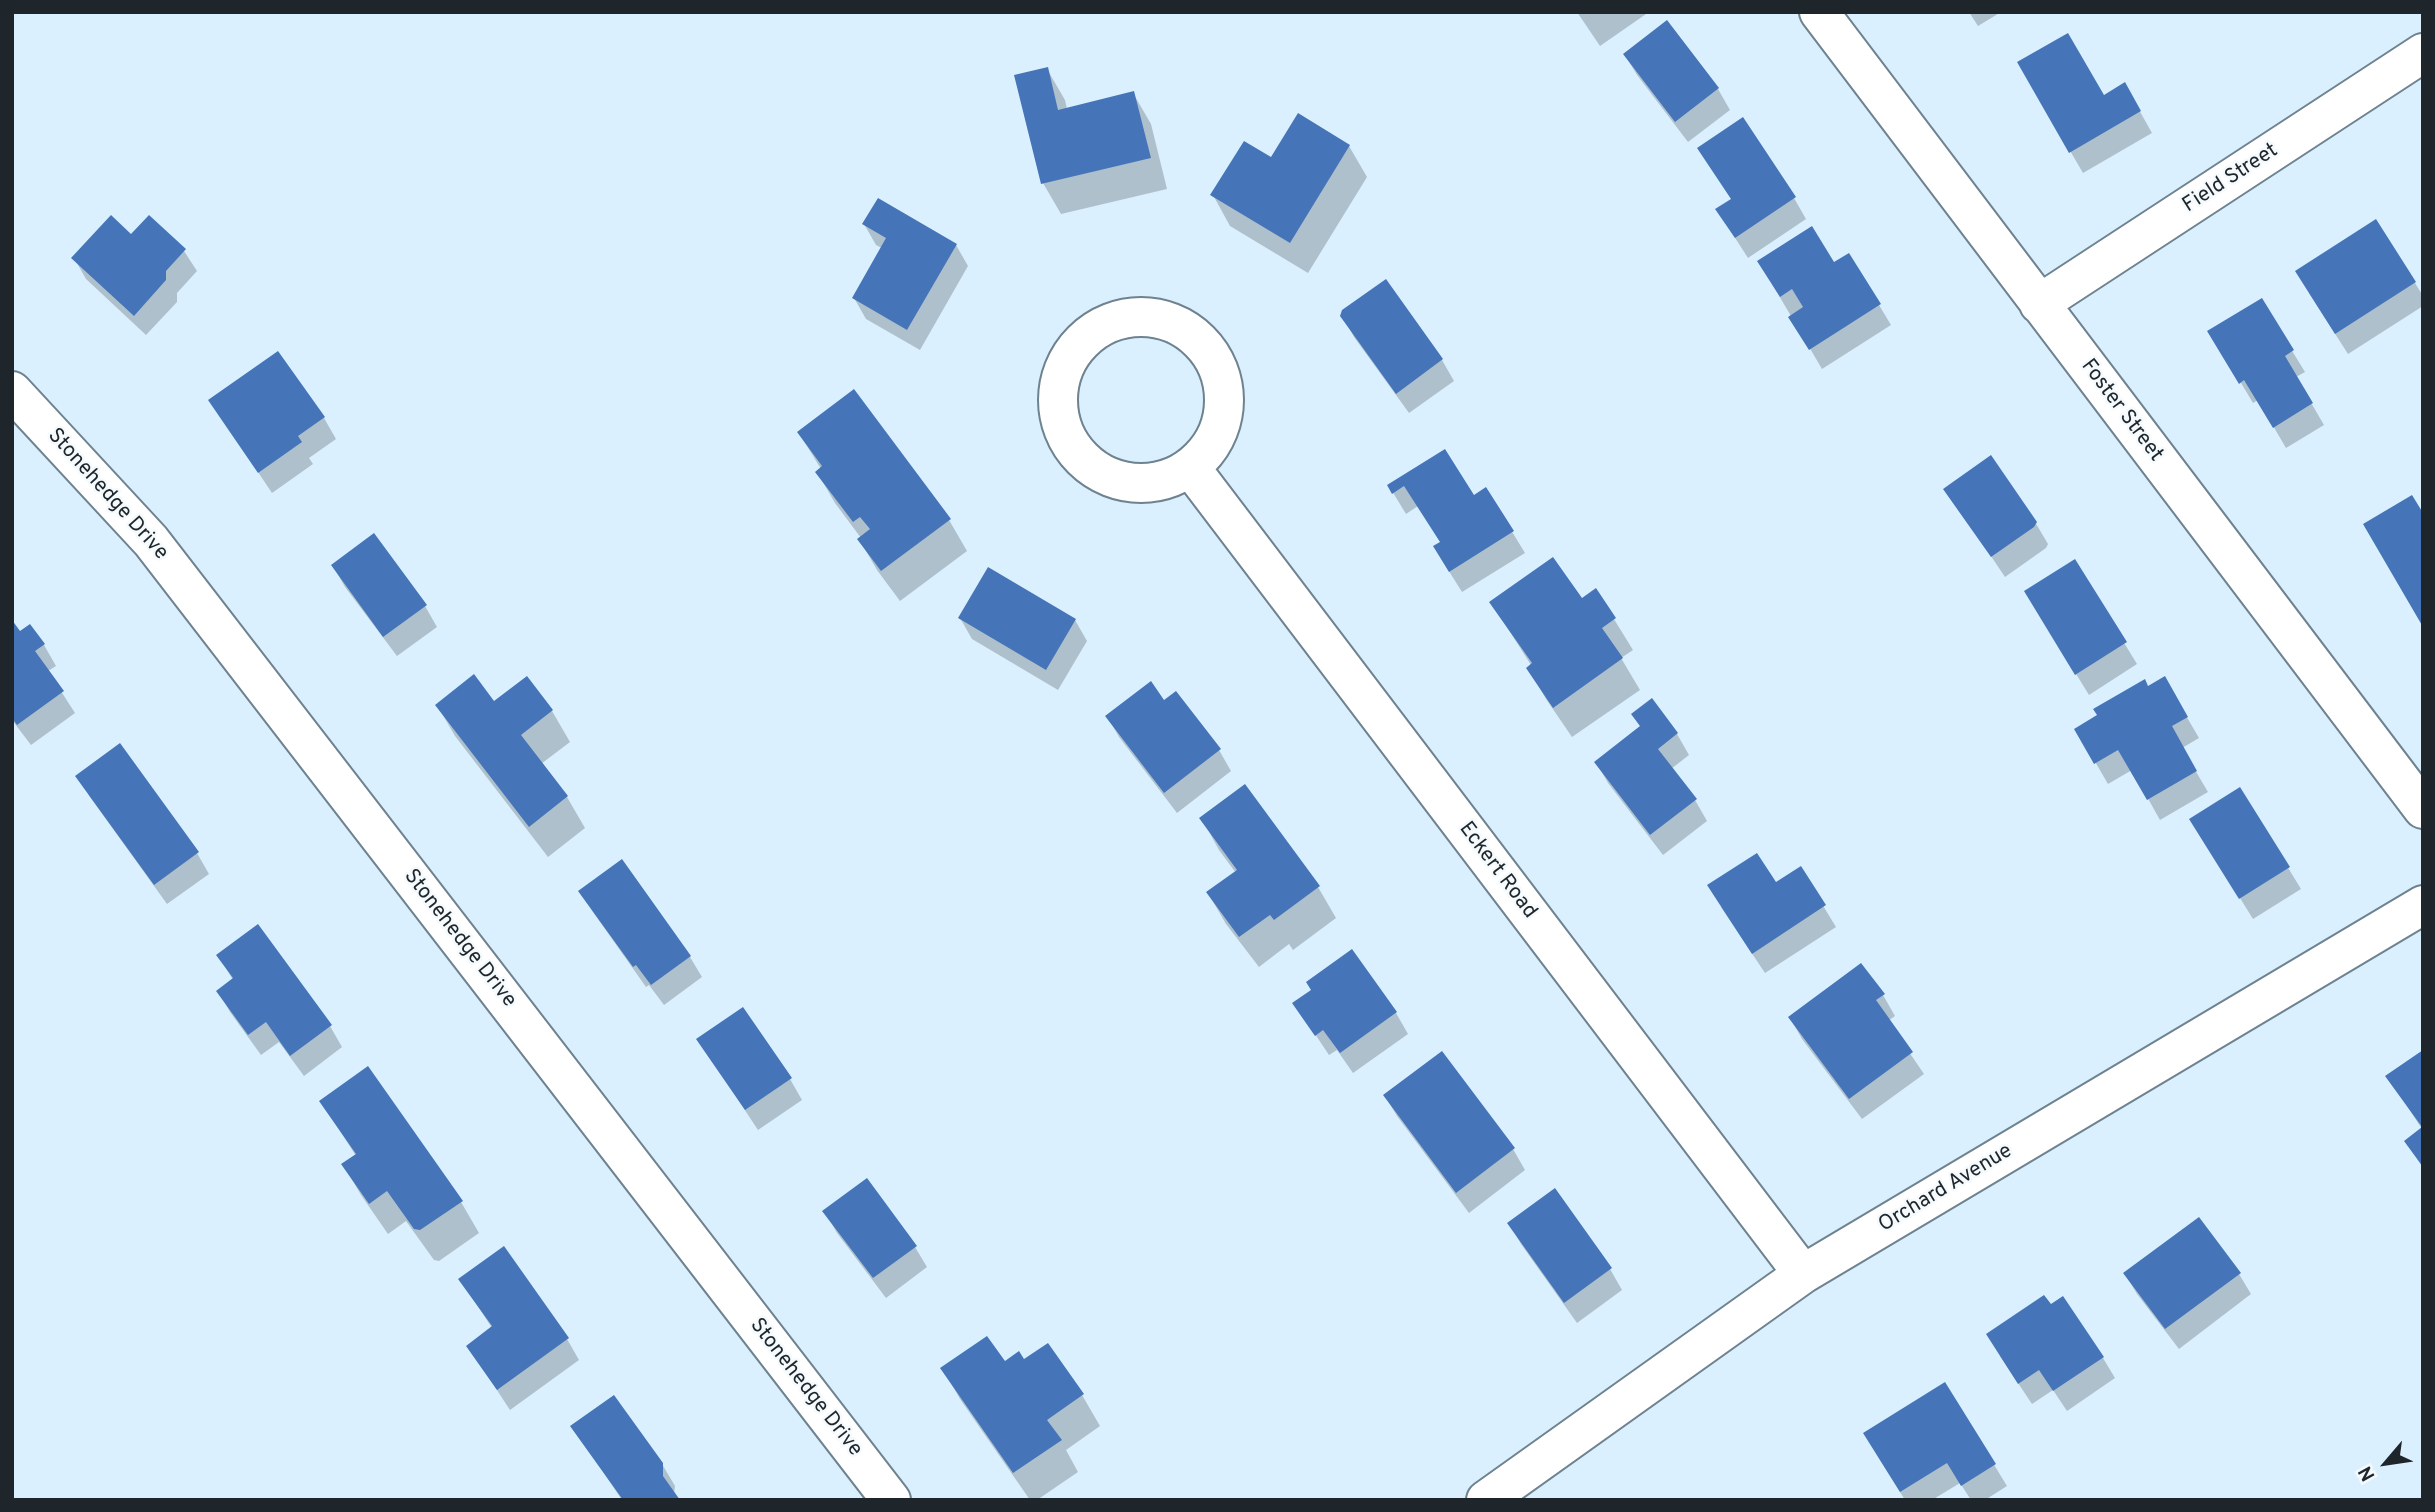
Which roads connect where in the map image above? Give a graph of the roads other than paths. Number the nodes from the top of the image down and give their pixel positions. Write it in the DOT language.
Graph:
graph roads {
  1 [pos="1819,12"];
  2 [pos="2423,53"];
  3 [pos="2039,304"];
  4 [pos="12,391"];
  5 [pos="1190,467"];
  6 [pos="2423,809"];
  7 [pos="2423,905"];
  8 [pos="1803,1274"];
  9 [pos="891,1500"];
  10 [pos="1486,1500"];
  1 -- 3 [label="street, Foster Street"];
  2 -- 3 [label="street, Field Street"];
  3 -- 6 [label="street, Foster Street"];
  4 -- 9 [label="street, Stonehedge Drive"];
  5 -- 5 [label="street"];
  5 -- 8 [label="street, Eckert Road"];
  7 -- 8 [label="street, Orchard Avenue"];
  8 -- 10 [label="street, Orchard Avenue"];
}
